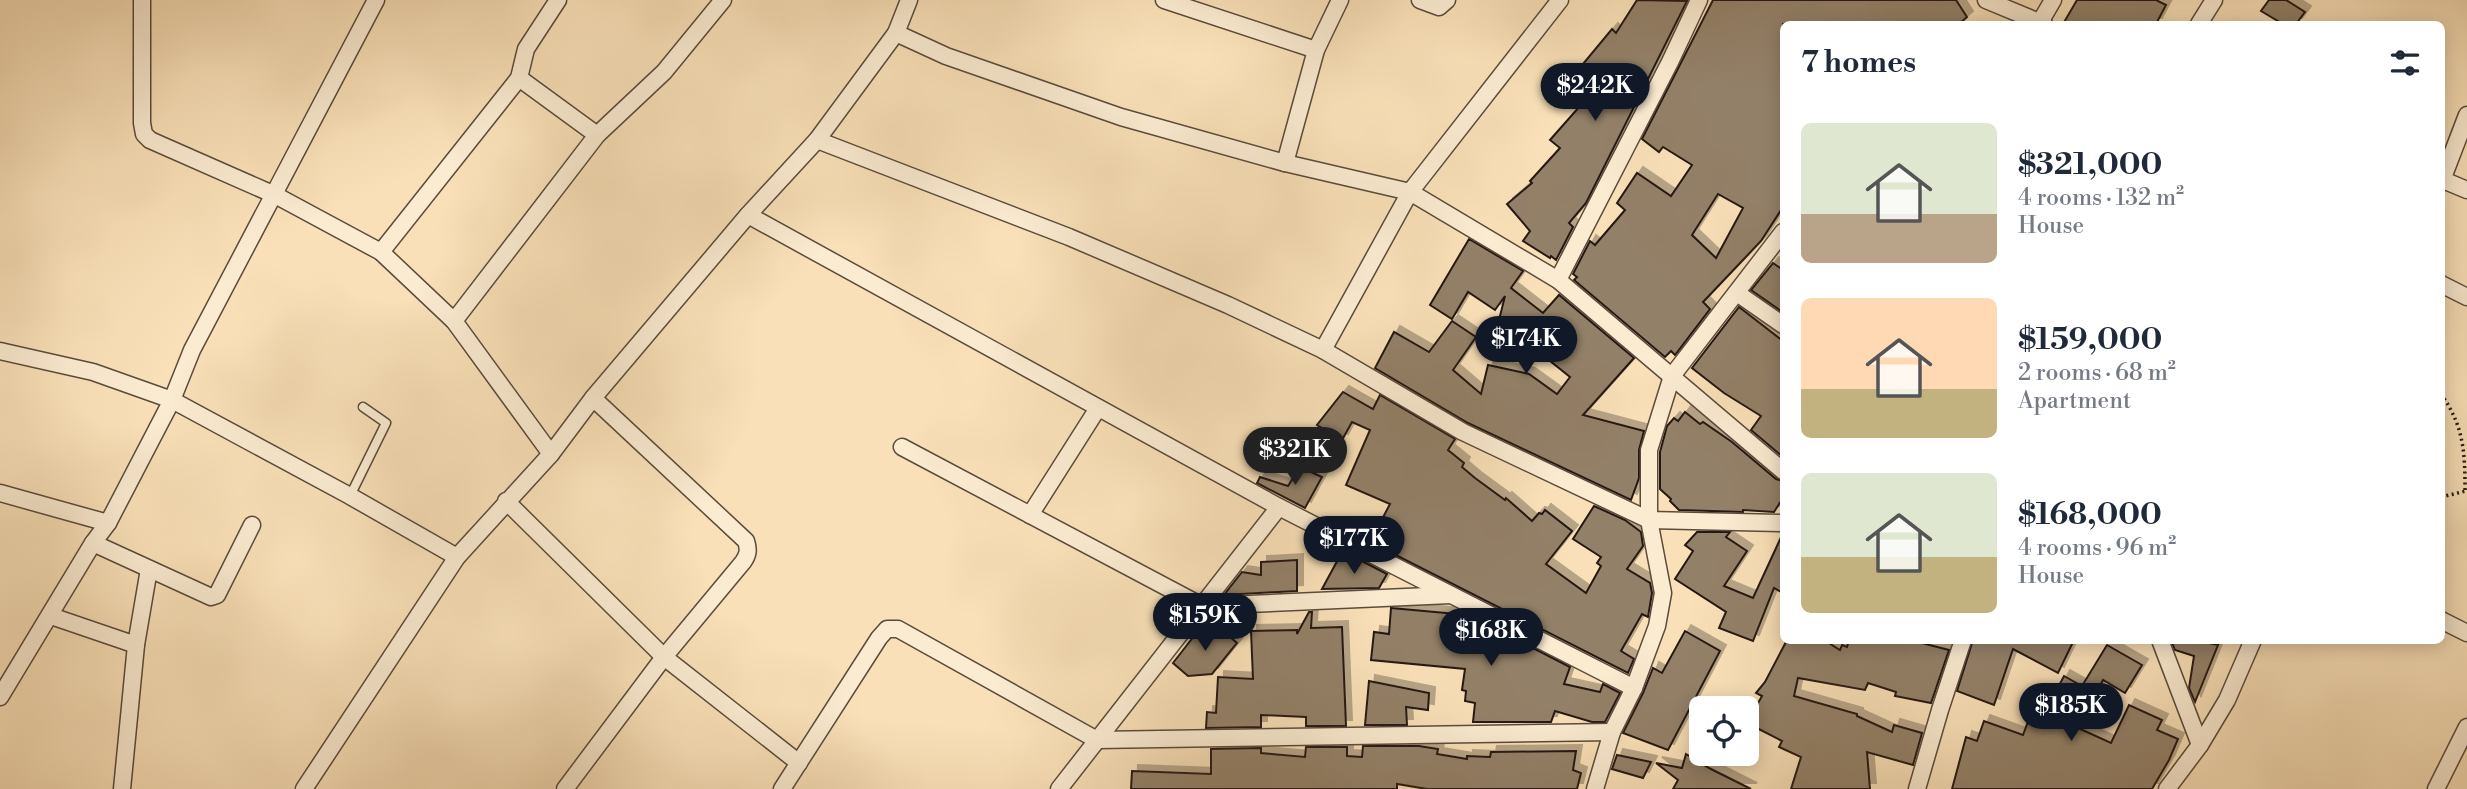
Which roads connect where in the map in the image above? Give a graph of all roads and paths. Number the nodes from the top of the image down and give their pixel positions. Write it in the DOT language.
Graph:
graph roads {
  1 [pos="142,0"];
  2 [pos="376,0"];
  3 [pos="558,0"];
  4 [pos="723,0"];
  5 [pos="909,0"];
  6 [pos="1164,0"];
  7 [pos="1340,0"];
  8 [pos="1420,0"];
  9 [pos="1447,0"];
  10 [pos="1560,0"];
  11 [pos="1699,0"];
  12 [pos="1986,0"];
  13 [pos="2053,0"];
  14 [pos="2214,0"];
  15 [pos="2034,21"];
  16 [pos="2042,21"];
  17 [pos="2201,21"];
  18 [pos="896,33"];
  19 [pos="1317,50"];
  20 [pos="519,78"];
  21 [pos="2467,115"];
  22 [pos="597,135"];
  23 [pos="817,140"];
  24 [pos="1285,163"];
  25 [pos="2445,173"];
  26 [pos="2445,182"];
  27 [pos="2467,190"];
  28 [pos="1410,192"];
  29 [pos="275,195"];
  30 [pos="748,215"];
  31 [pos="1780,236"];
  32 [pos="381,252"];
  33 [pos="1558,279"];
  34 [pos="2445,286"];
  35 [pos="1737,293"];
  36 [pos="2467,297"];
  37 [pos="454,321"];
  38 [pos="1780,323"];
  39 [pos="1323,350"];
  40 [pos="0,351"];
  41 [pos="1672,376"];
  42 [pos="593,398"];
  43 [pos="172,400"];
  44 [pos="2445,401"];
  45 [pos="363,407"];
  46 [pos="1098,408"];
  47 [pos="902,447"];
  48 [pos="551,454"];
  49 [pos="1780,468"];
  50 [pos="2466,491"];
  51 [pos="0,493"];
  52 [pos="350,496"];
  53 [pos="2445,497"];
  54 [pos="506,501"];
  55 [pos="1279,508"];
  56 [pos="1030,515"];
  57 [pos="1649,520"];
  58 [pos="108,523"];
  59 [pos="1780,523"];
  60 [pos="252,525"];
  61 [pos="93,543"];
  62 [pos="457,556"];
  63 [pos="149,569"];
  64 [pos="1451,595"];
  65 [pos="1202,606"];
  66 [pos="51,616"];
  67 [pos="2445,622"];
  68 [pos="2467,633"];
  69 [pos="1962,644"];
  70 [pos="2162,644"];
  71 [pos="2251,644"];
  72 [pos="136,645"];
  73 [pos="664,657"];
  74 [pos="1634,688"];
  75 [pos="0,697"];
  76 [pos="2467,727"];
  77 [pos="1612,732"];
  78 [pos="1097,740"];
  79 [pos="2200,744"];
  80 [pos="799,763"];
  81 [pos="122,789"];
  82 [pos="304,789"];
  83 [pos="565,789"];
  84 [pos="782,789"];
  85 [pos="1059,789"];
  86 [pos="1595,789"];
  87 [pos="1917,789"];
  88 [pos="2167,789"];
  89 [pos="2436,789"];
  1 -- 29 [label="street"];
  2 -- 29 [label="street"];
  3 -- 20 [label="street"];
  4 -- 22 [label="street"];
  5 -- 18 [label="street"];
  6 -- 19 [label="street"];
  7 -- 19 [label="street"];
  8 -- 9 [label="street"];
  10 -- 28 [label="street"];
  11 -- 33 [label="street"];
  12 -- 15 [label="street"];
  13 -- 16 [label="street"];
  14 -- 17 [label="street"];
  18 -- 23 [label="street"];
  18 -- 24 [label="street"];
  19 -- 24 [label="street"];
  20 -- 22 [label="street"];
  20 -- 32 [label="street"];
  21 -- 25 [label="street"];
  22 -- 37 [label="street"];
  23 -- 30 [label="street"];
  23 -- 39 [label="street"];
  24 -- 28 [label="street"];
  26 -- 27 [label="street"];
  28 -- 33 [label="street"];
  28 -- 39 [label="street"];
  29 -- 32 [label="street"];
  29 -- 43 [label="street"];
  30 -- 42 [label="street"];
  30 -- 46 [label="street"];
  31 -- 35 [label="street"];
  32 -- 37 [label="street"];
  33 -- 41 [label="street"];
  34 -- 36 [label="street"];
  35 -- 38 [label="street"];
  35 -- 41 [label="street"];
  37 -- 48 [label="street"];
  39 -- 57 [label="street"];
  40 -- 43 [label="street"];
  41 -- 49 [label="street"];
  41 -- 57 [label="street"];
  42 -- 48 [label="street"];
  42 -- 73 [label="street"];
  43 -- 52 [label="street"];
  43 -- 58 [label="street"];
  44 -- 50 [label="path"];
  45 -- 52 [label="lane"];
  46 -- 55 [label="street"];
  46 -- 56 [label="street"];
  47 -- 56 [label="street"];
  48 -- 54 [label="street"];
  50 -- 53 [label="path"];
  51 -- 58 [label="street"];
  52 -- 62 [label="street"];
  54 -- 62 [label="street"];
  54 -- 73 [label="street"];
  55 -- 64 [label="street"];
  55 -- 65 [label="street"];
  56 -- 65 [label="street"];
  57 -- 59 [label="street"];
  57 -- 74 [label="street"];
  58 -- 61 [label="street"];
  60 -- 63 [label="street"];
  61 -- 63 [label="street"];
  61 -- 66 [label="street"];
  62 -- 82 [label="street"];
  63 -- 72 [label="street"];
  64 -- 65 [label="street"];
  64 -- 74 [label="street"];
  65 -- 78 [label="street"];
  66 -- 72 [label="street"];
  66 -- 75 [label="street"];
  67 -- 68 [label="street"];
  69 -- 87 [label="street"];
  70 -- 79 [label="street"];
  71 -- 79 [label="street"];
  72 -- 81 [label="street"];
  73 -- 80 [label="street"];
  73 -- 83 [label="street"];
  74 -- 77 [label="street"];
  76 -- 89 [label="street"];
  77 -- 78 [label="street"];
  77 -- 86 [label="street"];
  78 -- 80 [label="street"];
  78 -- 85 [label="street"];
  79 -- 88 [label="street"];
  80 -- 84 [label="street"];
}
